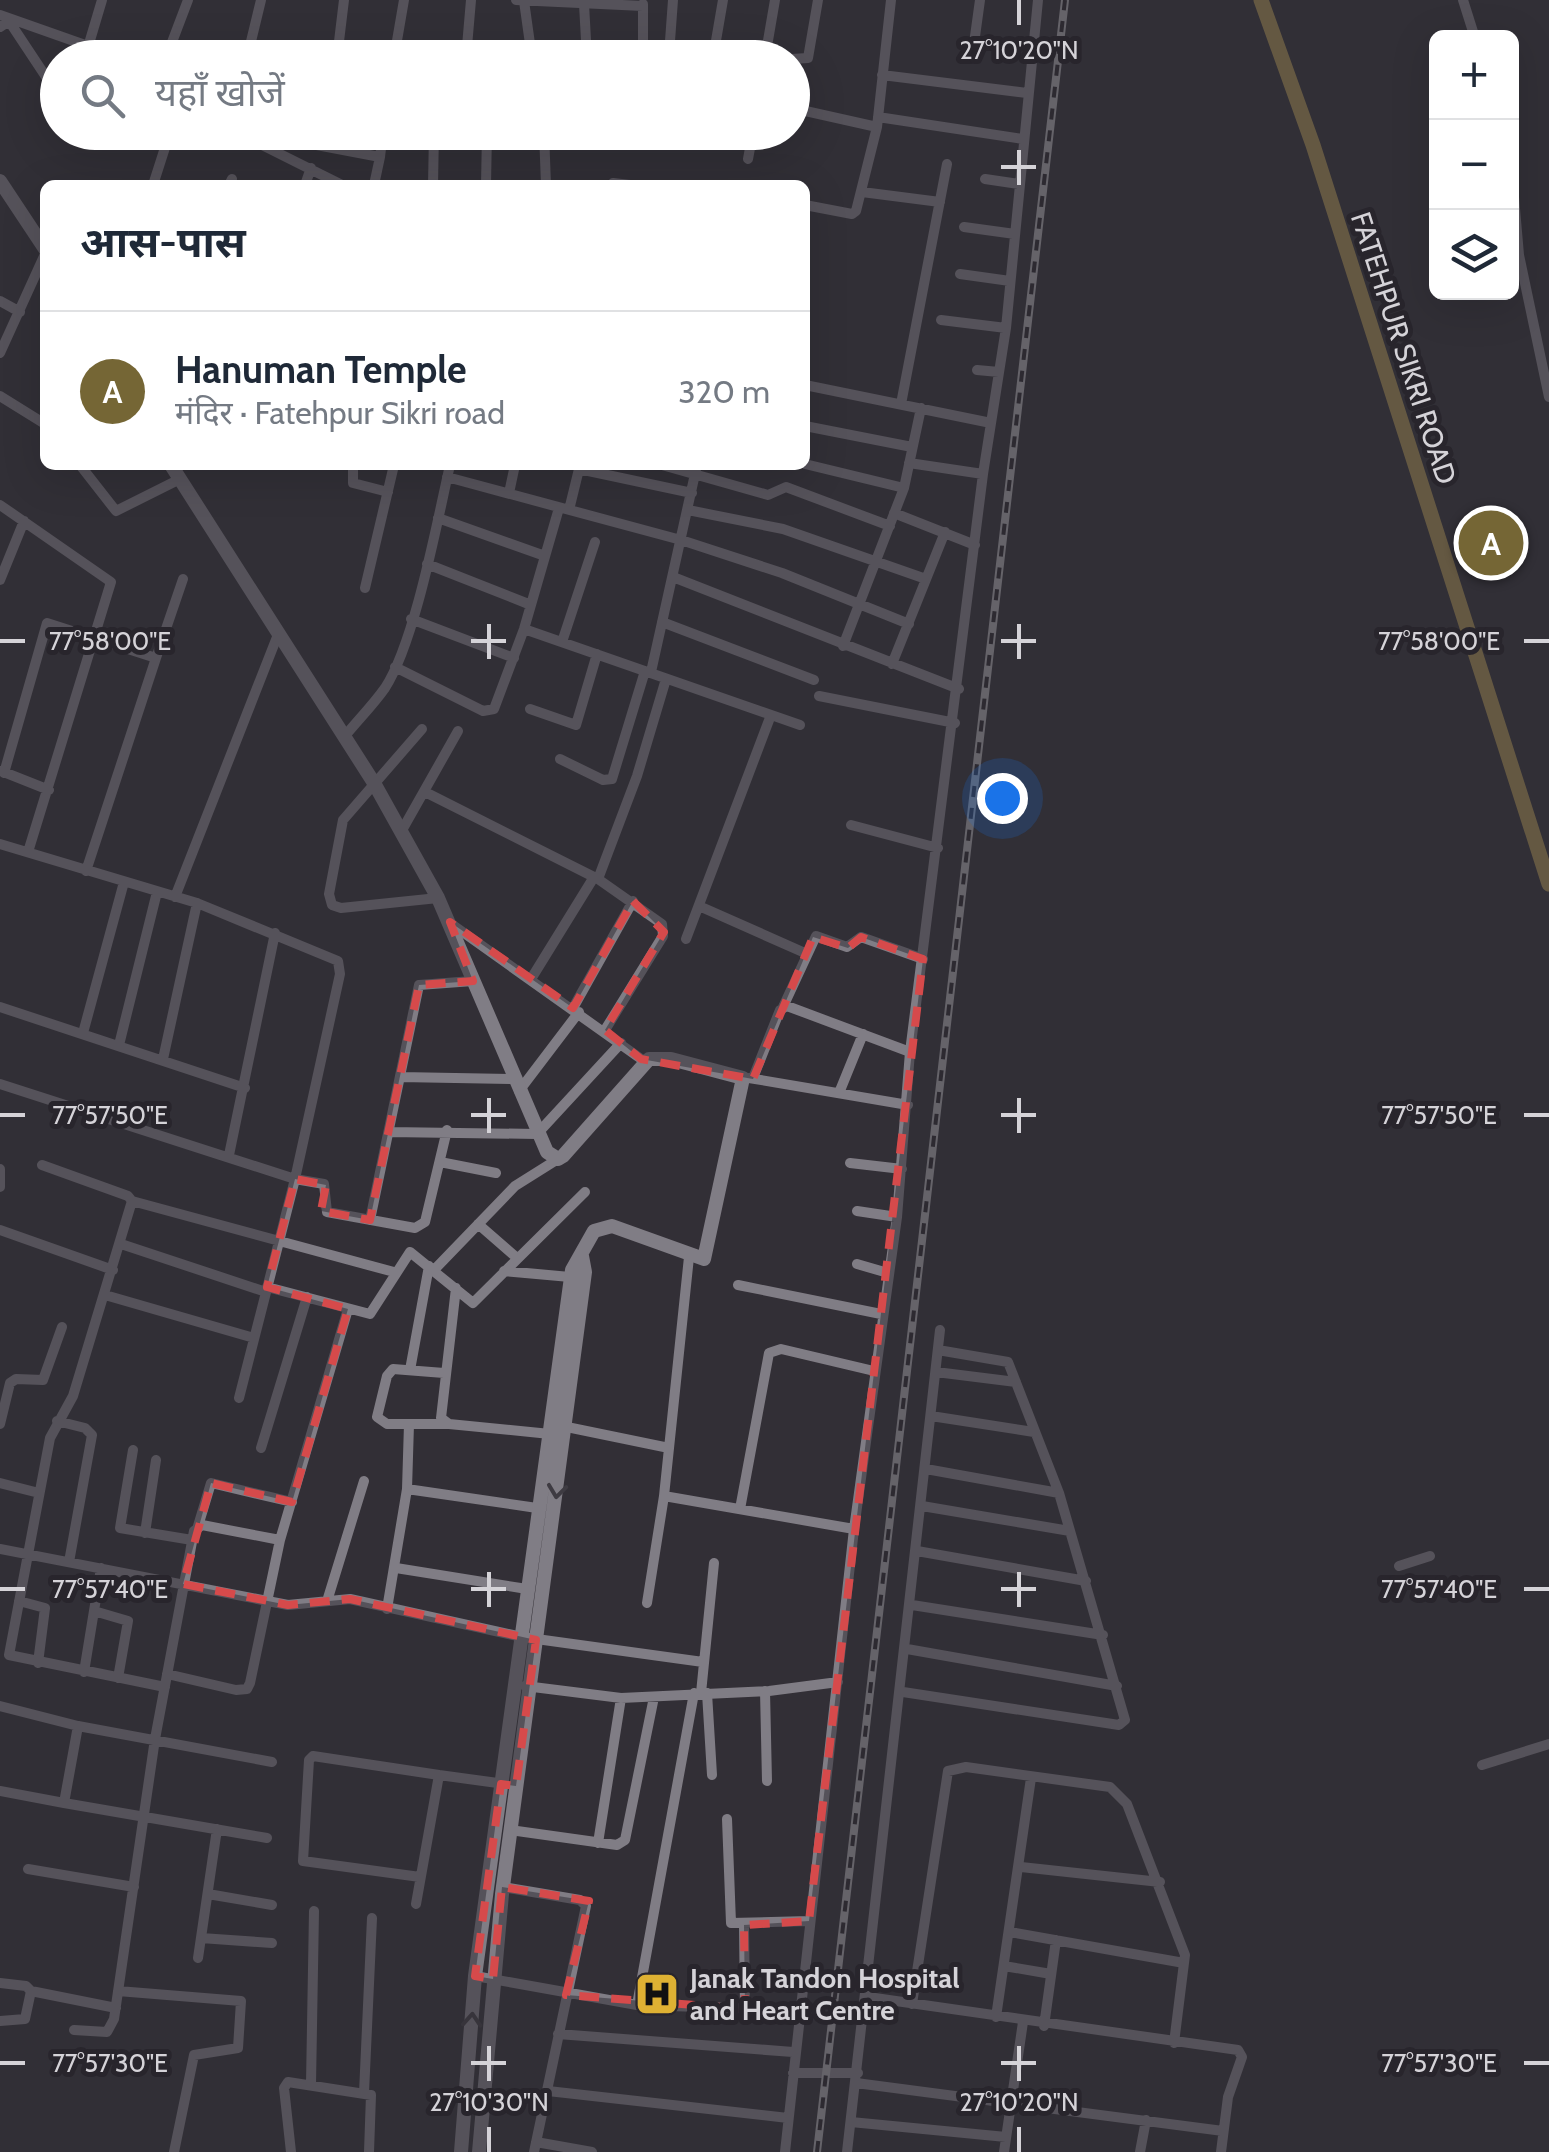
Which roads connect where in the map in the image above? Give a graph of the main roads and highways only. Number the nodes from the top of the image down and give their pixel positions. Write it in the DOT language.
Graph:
graph roads {
  1 [pos="1262,0"];
  2 [pos="1549,884"];
  1 -- 2 [label="main road, FATEHPUR SIKRI ROAD"];
}
